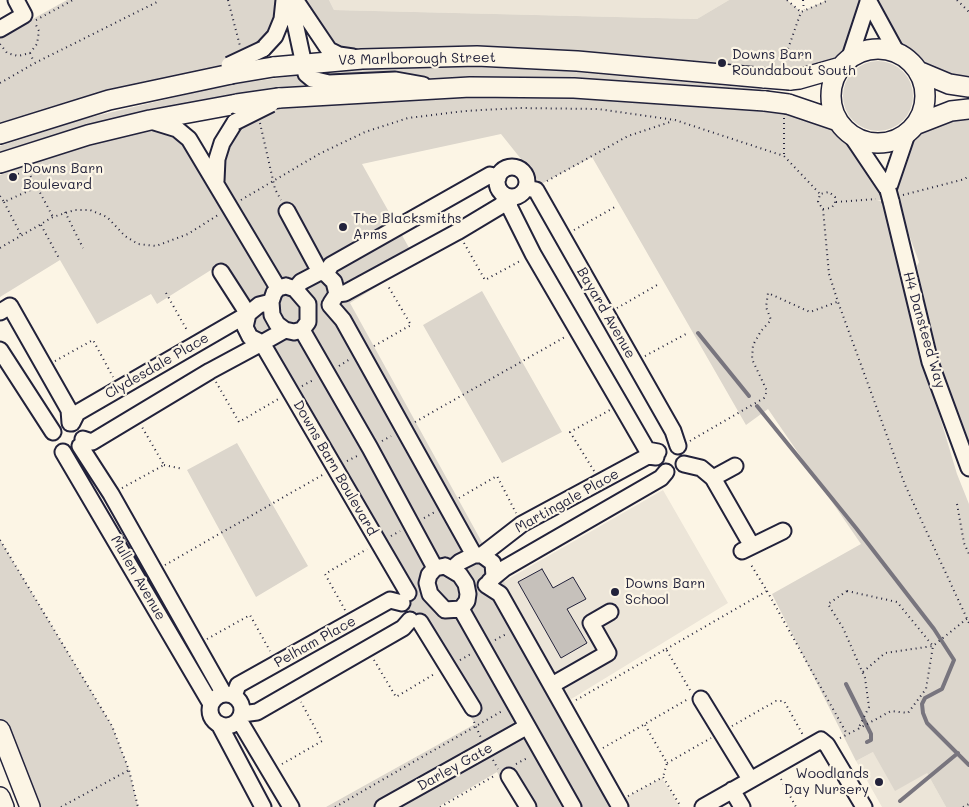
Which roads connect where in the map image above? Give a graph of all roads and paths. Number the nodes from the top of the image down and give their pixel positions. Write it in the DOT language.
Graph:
graph roads {
  1 [pos="16,0"];
  2 [pos="284,0"];
  3 [pos="290,0"];
  4 [pos="295,0"];
  5 [pos="787,0"];
  6 [pos="803,0"];
  7 [pos="829,0"];
  8 [pos="957,0"];
  9 [pos="868,1"];
  10 [pos="156,2"];
  11 [pos="801,12"];
  12 [pos="969,12"];
  13 [pos="24,15"];
  14 [pos="0,29"];
  15 [pos="0,44"];
  16 [pos="30,53"];
  17 [pos="897,53"];
  18 [pos="362,59"];
  19 [pos="35,63"];
  20 [pos="845,63"];
  21 [pos="303,64"];
  22 [pos="230,70"];
  23 [pos="918,71"];
  24 [pos="0,83"];
  25 [pos="433,87"];
  26 [pos="969,87"];
  27 [pos="969,109"];
  28 [pos="236,113"];
  29 [pos="150,120"];
  30 [pos="675,120"];
  31 [pos="838,121"];
  32 [pos="911,129"];
  33 [pos="0,134"];
  34 [pos="851,135"];
  35 [pos="0,163"];
  36 [pos="18,174"];
  37 [pos="498,178"];
  38 [pos="965,178"];
  39 [pos="969,180"];
  40 [pos="216,181"];
  41 [pos="274,181"];
  42 [pos="37,187"];
  43 [pos="531,189"];
  44 [pos="820,194"];
  45 [pos="0,196"];
  46 [pos="889,196"];
  47 [pos="508,197"];
  48 [pos="4,202"];
  49 [pos="230,206"];
  50 [pos="823,208"];
  51 [pos="287,211"];
  52 [pos="65,212"];
  53 [pos="53,217"];
  54 [pos="41,225"];
  55 [pos="21,235"];
  56 [pos="0,248"];
  57 [pos="83,248"];
  58 [pos="60,260"];
  59 [pos="221,272"];
  60 [pos="323,273"];
  61 [pos="380,274"];
  62 [pos="295,289"];
  63 [pos="166,293"];
  64 [pos="275,295"];
  65 [pos="333,300"];
  66 [pos="838,302"];
  67 [pos="0,312"];
  68 [pos="309,312"];
  69 [pos="248,314"];
  70 [pos="285,330"];
  71 [pos="302,330"];
  72 [pos="686,334"];
  73 [pos="262,343"];
  74 [pos="195,344"];
  75 [pos="0,350"];
  76 [pos="360,353"];
  77 [pos="634,362"];
  78 [pos="44,367"];
  79 [pos="210,371"];
  80 [pos="326,373"];
  81 [pos="119,388"];
  82 [pos="290,392"];
  83 [pos="621,405"];
  84 [pos="136,416"];
  85 [pos="71,423"];
  86 [pos="53,432"];
  87 [pos="82,442"];
  88 [pos="680,448"];
  89 [pos="63,452"];
  90 [pos="657,454"];
  91 [pos="684,464"];
  92 [pos="164,465"];
  93 [pos="735,466"];
  94 [pos="969,468"];
  95 [pos="183,469"];
  96 [pos="666,472"];
  97 [pos="713,478"];
  98 [pos="601,482"];
  99 [pos="111,494"];
  100 [pos="957,504"];
  101 [pos="783,531"];
  102 [pos="0,540"];
  103 [pos="747,548"];
  104 [pos="969,554"];
  105 [pos="478,555"];
  106 [pos="435,568"];
  107 [pos="452,569"];
  108 [pos="490,581"];
  109 [pos="427,583"];
  110 [pos="768,591"];
  111 [pos="468,594"];
  112 [pos="405,598"];
  113 [pos="461,609"];
  114 [pos="445,610"];
  115 [pos="610,612"];
  116 [pos="968,618"];
  117 [pos="415,621"];
  118 [pos="969,623"];
  119 [pos="519,627"];
  120 [pos="197,646"];
  121 [pos="933,646"];
  122 [pos="482,647"];
  123 [pos="368,648"];
  124 [pos="666,650"];
  125 [pos="277,663"];
  126 [pos="448,666"];
  127 [pos="863,672"];
  128 [pos="552,685"];
  129 [pos="294,690"];
  130 [pos="229,695"];
  131 [pos="701,699"];
  132 [pos="211,704"];
  133 [pos="514,704"];
  134 [pos="565,707"];
  135 [pos="472,708"];
  136 [pos="240,717"];
  137 [pos="219,724"];
  138 [pos="644,725"];
  139 [pos="526,727"];
  140 [pos="858,729"];
  141 [pos="0,730"];
  142 [pos="721,732"];
  143 [pos="847,734"];
  144 [pos="809,745"];
  145 [pos="826,745"];
  146 [pos="540,751"];
  147 [pos="592,755"];
  148 [pos="667,762"];
  149 [pos="774,766"];
  150 [pos="129,770"];
  151 [pos="269,771"];
  152 [pos="508,771"];
  153 [pos="663,776"];
  154 [pos="750,779"];
  155 [pos="732,790"];
  156 [pos="0,797"];
  157 [pos="619,804"];
  158 [pos="969,804"];
  159 [pos="4,807"];
  160 [pos="30,807"];
  161 [pos="61,807"];
  162 [pos="138,807"];
  163 [pos="263,807"];
  164 [pos="291,807"];
  165 [pos="335,807"];
  166 [pos="383,807"];
  167 [pos="440,807"];
  168 [pos="528,807"];
  169 [pos="573,807"];
  170 [pos="681,807"];
  171 [pos="703,807"];
  172 [pos="742,807"];
  173 [pos="796,807"];
  174 [pos="864,807"];
  175 [pos="963,807"];
  1 -- 13 [label="street"];
  2 -- 22 [label="street, bridge"];
  3 -- 21 [label="street"];
  4 -- 18 [label="street"];
  5 -- 11 [label="path"];
  6 -- 7 [label="path"];
  8 -- 12 [label="path"];
  9 -- 17 [label="street"];
  9 -- 20 [label="street"];
  10 -- 19 [label="path"];
  13 -- 14 [label="street"];
  13 -- 16 [label="path"];
  15 -- 16 [label="path"];
  16 -- 19 [label="path"];
  17 -- 20 [label="main road"];
  17 -- 23 [label="main road"];
  18 -- 20 [label="main road, V8 Marlborough Street, bridge"];
  18 -- 21 [label="main road, V8 Marlborough Street"];
  19 -- 24 [label="path"];
  20 -- 31 [label="main road"];
  21 -- 22 [label="main road, V8 Marlborough Street, bridge"];
  21 -- 25 [label="street"];
  22 -- 33 [label="main road, V8 Marlborough Street"];
  23 -- 26 [label="main road"];
  23 -- 32 [label="main road"];
  25 -- 28 [label="main road, V8 Marlborough Street, bridge"];
  25 -- 31 [label="main road, V8 Marlborough Street, bridge"];
  27 -- 32 [label="main road"];
  28 -- 29 [label="main road, V8 Marlborough Street"];
  28 -- 40 [label="street"];
  29 -- 35 [label="main road, V8 Marlborough Street"];
  29 -- 40 [label="street"];
  30 -- 41 [label="path"];
  30 -- 43 [label="path"];
  30 -- 44 [label="path"];
  31 -- 34 [label="main road"];
  32 -- 34 [label="main road"];
  32 -- 46 [label="street"];
  34 -- 46 [label="street, H4 Dansteed Way"];
  36 -- 42 [label="path"];
  37 -- 43 [label="street"];
  37 -- 47 [label="street"];
  37 -- 60 [label="street"];
  38 -- 39 [label="path"];
  40 -- 49 [label="street"];
  41 -- 49 [label="path"];
  41 -- 51 [label="path"];
  42 -- 48 [label="path"];
  42 -- 53 [label="path"];
  43 -- 47 [label="street"];
  43 -- 77 [label="street, Bayard Avenue"];
  44 -- 50 [label="path"];
  44 -- 50 [label="path"];
  45 -- 48 [label="path"];
  46 -- 94 [label="street, H4 Dansteed Way"];
  47 -- 61 [label="street"];
  47 -- 83 [label="street"];
  48 -- 55 [label="path"];
  49 -- 52 [label="path"];
  49 -- 64 [label="street"];
  50 -- 66 [label="path"];
  51 -- 60 [label="street"];
  52 -- 53 [label="path"];
  52 -- 57 [label="path"];
  53 -- 54 [label="path"];
  54 -- 55 [label="path"];
  54 -- 58 [label="path"];
  55 -- 56 [label="path"];
  59 -- 69 [label="street"];
  60 -- 62 [label="street"];
  60 -- 65 [label="street"];
  61 -- 65 [label="street"];
  61 -- 76 [label="path"];
  62 -- 64 [label="street"];
  62 -- 68 [label="street"];
  63 -- 74 [label="path"];
  64 -- 69 [label="street, Clydesdale Place"];
  64 -- 70 [label="street"];
  65 -- 68 [label="street"];
  65 -- 76 [label="street"];
  66 -- 88 [label="path"];
  66 -- 116 [label="path"];
  67 -- 78 [label="street"];
  68 -- 71 [label="street"];
  69 -- 73 [label="street, Downs Barn Boulevard"];
  69 -- 74 [label="street, Clydesdale Place"];
  70 -- 71 [label="street"];
  70 -- 73 [label="street"];
  71 -- 80 [label="street"];
  72 -- 77 [label="path"];
  73 -- 79 [label="street"];
  73 -- 82 [label="street, Downs Barn Boulevard"];
  74 -- 81 [label="street, Clydesdale Place"];
  75 -- 86 [label="street"];
  76 -- 80 [label="path"];
  76 -- 105 [label="street"];
  77 -- 88 [label="street, Bayard Avenue"];
  78 -- 81 [label="path"];
  78 -- 85 [label="street"];
  79 -- 82 [label="path"];
  79 -- 84 [label="street"];
  80 -- 82 [label="path"];
  80 -- 106 [label="street"];
  81 -- 85 [label="street, Clydesdale Place"];
  82 -- 112 [label="street, Downs Barn Boulevard"];
  83 -- 90 [label="street"];
  83 -- 98 [label="path"];
  84 -- 87 [label="street"];
  84 -- 92 [label="path"];
  85 -- 86 [label="street"];
  85 -- 87 [label="street"];
  86 -- 89 [label="street"];
  87 -- 89 [label="street"];
  87 -- 99 [label="street, Mullen Avenue"];
  88 -- 90 [label="street"];
  88 -- 91 [label="street"];
  89 -- 132 [label="street, Mullen Avenue"];
  90 -- 96 [label="street"];
  90 -- 98 [label="street, Martingale Place"];
  91 -- 96 [label="street"];
  91 -- 97 [label="street"];
  92 -- 95 [label="path"];
  92 -- 99 [label="path"];
  93 -- 97 [label="street"];
  96 -- 108 [label="street, Martingale Place"];
  97 -- 103 [label="street"];
  98 -- 105 [label="street, Martingale Place"];
  99 -- 120 [label="street, Mullen Avenue"];
  100 -- 104 [label="path"];
  101 -- 103 [label="street"];
  102 -- 150 [label="path"];
  103 -- 110 [label="path"];
  105 -- 107 [label="street, Martingale Place"];
  105 -- 108 [label="street"];
  106 -- 107 [label="street"];
  106 -- 109 [label="street"];
  107 -- 111 [label="street"];
  108 -- 111 [label="street, Martingale Place"];
  108 -- 119 [label="street"];
  109 -- 112 [label="street, Pelham Place"];
  109 -- 114 [label="street"];
  110 -- 124 [label="path"];
  110 -- 143 [label="path"];
  111 -- 113 [label="street"];
  112 -- 117 [label="street, Downs Barn Boulevard"];
  112 -- 125 [label="street, Pelham Place"];
  113 -- 114 [label="street"];
  113 -- 122 [label="street"];
  114 -- 117 [label="street"];
  115 -- 128 [label="street"];
  116 -- 118 [label="path"];
  116 -- 121 [label="path"];
  117 -- 123 [label="street"];
  117 -- 126 [label="street"];
  119 -- 122 [label="path"];
  119 -- 128 [label="street"];
  120 -- 125 [label="path"];
  120 -- 130 [label="street, Mullen Avenue"];
  121 -- 127 [label="path"];
  121 -- 127 [label="path"];
  121 -- 140 [label="path"];
  122 -- 126 [label="path"];
  122 -- 133 [label="street"];
  123 -- 126 [label="path"];
  123 -- 129 [label="street"];
  124 -- 134 [label="path"];
  124 -- 138 [label="path"];
  125 -- 130 [label="street, Pelham Place"];
  126 -- 135 [label="street"];
  127 -- 140 [label="path"];
  128 -- 134 [label="street"];
  129 -- 136 [label="street"];
  129 -- 151 [label="path"];
  130 -- 132 [label="street"];
  130 -- 136 [label="street"];
  131 -- 142 [label="street"];
  132 -- 137 [label="street"];
  133 -- 139 [label="street"];
  133 -- 165 [label="path"];
  134 -- 147 [label="street"];
  136 -- 137 [label="street"];
  136 -- 151 [label="street"];
  137 -- 163 [label="street"];
  138 -- 147 [label="path"];
  138 -- 148 [label="path"];
  139 -- 146 [label="street"];
  139 -- 166 [label="street, Darley Gate"];
  140 -- 143 [label="path"];
  141 -- 160 [label="main road"];
  142 -- 144 [label="path"];
  142 -- 148 [label="path"];
  142 -- 154 [label="street"];
  143 -- 145 [label="path"];
  144 -- 145 [label="street"];
  144 -- 149 [label="street"];
  145 -- 174 [label="street"];
  146 -- 152 [label="path"];
  146 -- 169 [label="street"];
  147 -- 157 [label="street"];
  148 -- 153 [label="path"];
  149 -- 154 [label="street"];
  149 -- 173 [label="path"];
  150 -- 161 [label="path"];
  150 -- 162 [label="path"];
  151 -- 164 [label="street"];
  152 -- 167 [label="path"];
  152 -- 168 [label="street"];
  153 -- 157 [label="path"];
  153 -- 170 [label="path"];
  154 -- 155 [label="street"];
  155 -- 171 [label="street"];
  155 -- 172 [label="street"];
  156 -- 159 [label="main road"];
  158 -- 175 [label="path"];
}
